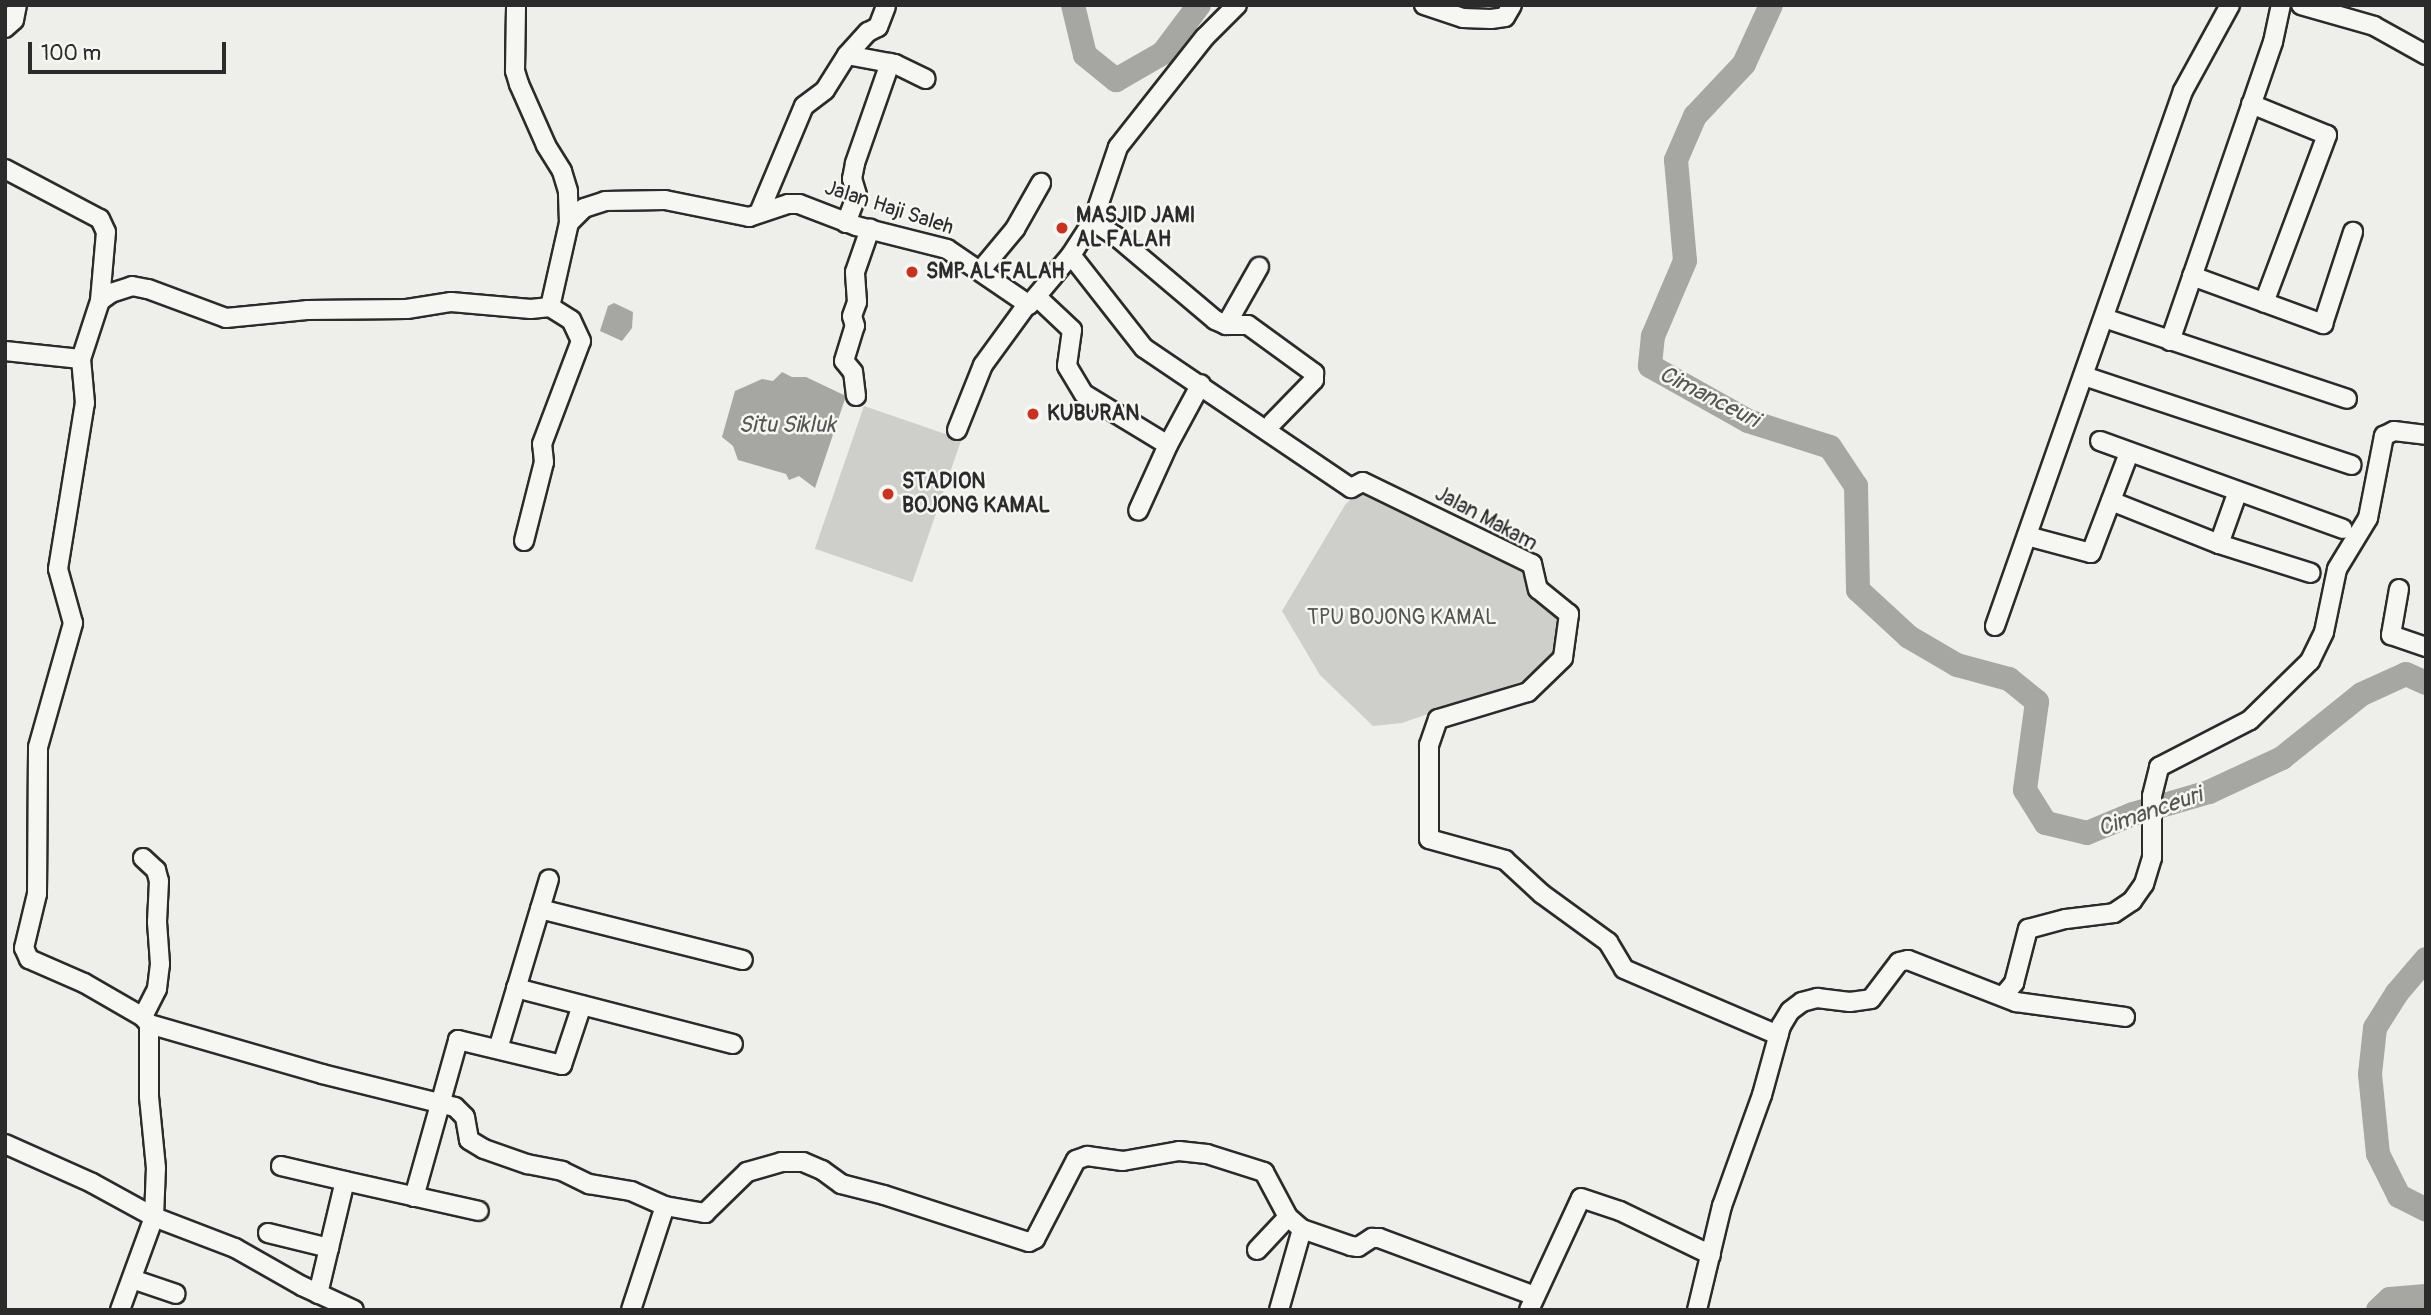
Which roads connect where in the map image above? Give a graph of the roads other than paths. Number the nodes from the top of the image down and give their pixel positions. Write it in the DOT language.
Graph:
graph roads {
  1 [pos="17,5"];
  2 [pos="516,5"];
  3 [pos="1237,5"];
  4 [pos="1424,5"];
  5 [pos="1512,5"];
  6 [pos="2230,5"];
  7 [pos="2281,5"];
  8 [pos="2301,5"];
  9 [pos="886,6"];
  10 [pos="5,28"];
  11 [pos="847,55"];
  12 [pos="2426,55"];
  13 [pos="890,63"];
  14 [pos="926,79"];
  15 [pos="2250,104"];
  16 [pos="5,169"];
  17 [pos="1041,183"];
  18 [pos="759,213"];
  19 [pos="1093,221"];
  20 [pos="569,223"];
  21 [pos="846,223"];
  22 [pos="870,229"];
  23 [pos="2353,232"];
  24 [pos="1071,255"];
  25 [pos="1259,267"];
  26 [pos="980,271"];
  27 [pos="2192,276"];
  28 [pos="100,301"];
  29 [pos="1031,302"];
  30 [pos="2264,303"];
  31 [pos="550,307"];
  32 [pos="2104,318"];
  33 [pos="1226,325"];
  34 [pos="2170,341"];
  35 [pos="5,351"];
  36 [pos="81,359"];
  37 [pos="2084,376"];
  38 [pos="1201,384"];
  39 [pos="856,396"];
  40 [pos="2347,399"];
  41 [pos="1272,423"];
  42 [pos="957,430"];
  43 [pos="2426,435"];
  44 [pos="2099,441"];
  45 [pos="1168,445"];
  46 [pos="2129,453"];
  47 [pos="2352,465"];
  48 [pos="2238,491"];
  49 [pos="2111,501"];
  50 [pos="1138,511"];
  51 [pos="2343,529"];
  52 [pos="2027,536"];
  53 [pos="524,541"];
  54 [pos="2219,544"];
  55 [pos="2311,573"];
  56 [pos="2399,589"];
  57 [pos="1995,626"];
  58 [pos="2426,647"];
  59 [pos="143,858"];
  60 [pos="549,879"];
  61 [pos="540,909"];
  62 [pos="743,960"];
  63 [pos="516,988"];
  64 [pos="2004,995"];
  65 [pos="582,1005"];
  66 [pos="2125,1017"];
  67 [pos="146,1021"];
  68 [pos="1778,1035"];
  69 [pos="733,1044"];
  70 [pos="498,1049"];
  71 [pos="440,1103"];
  72 [pos="5,1144"];
  73 [pos="281,1166"];
  74 [pos="345,1181"];
  75 [pos="414,1197"];
  76 [pos="665,1206"];
  77 [pos="478,1212"];
  78 [pos="154,1217"];
  79 [pos="1288,1217"];
  80 [pos="1303,1229"];
  81 [pos="268,1233"];
  82 [pos="329,1248"];
  83 [pos="1257,1250"];
  84 [pos="1712,1255"];
  85 [pos="132,1279"];
  86 [pos="176,1294"];
  87 [pos="318,1294"];
  88 [pos="1532,1303"];
  89 [pos="120,1310"];
  90 [pos="354,1310"];
  91 [pos="631,1310"];
  92 [pos="1279,1310"];
  93 [pos="1697,1310"];
  1 -- 10 [label="street"];
  2 -- 20 [label="street"];
  3 -- 19 [label="street"];
  4 -- 5 [label="street"];
  6 -- 32 [label="street"];
  7 -- 15 [label="street"];
  8 -- 12 [label="street"];
  9 -- 11 [label="street"];
  11 -- 13 [label="street"];
  11 -- 18 [label="street"];
  13 -- 14 [label="street"];
  13 -- 21 [label="street"];
  15 -- 27 [label="street"];
  15 -- 30 [label="street"];
  16 -- 28 [label="street"];
  17 -- 26 [label="street"];
  18 -- 20 [label="street, Jalan Haji Saleh"];
  18 -- 21 [label="street, Jalan Haji Saleh"];
  19 -- 24 [label="street"];
  19 -- 33 [label="street"];
  20 -- 31 [label="street"];
  21 -- 22 [label="street, Jalan Haji Saleh"];
  22 -- 26 [label="street, Jalan Haji Saleh"];
  22 -- 39 [label="street"];
  23 -- 30 [label="street"];
  24 -- 29 [label="street"];
  24 -- 38 [label="street, Jalan Makam"];
  25 -- 33 [label="street"];
  26 -- 29 [label="street, Jalan Haji Saleh"];
  27 -- 30 [label="street"];
  27 -- 34 [label="street"];
  28 -- 31 [label="street"];
  28 -- 36 [label="street"];
  29 -- 42 [label="street"];
  29 -- 45 [label="street, Jalan Haji Saleh"];
  31 -- 53 [label="street"];
  32 -- 34 [label="street"];
  32 -- 37 [label="street"];
  33 -- 41 [label="street"];
  34 -- 40 [label="street"];
  35 -- 36 [label="street"];
  36 -- 67 [label="street"];
  37 -- 47 [label="street"];
  37 -- 52 [label="street"];
  38 -- 45 [label="street"];
  38 -- 68 [label="street, Jalan Makam"];
  43 -- 64 [label="street"];
  44 -- 46 [label="street"];
  45 -- 50 [label="street"];
  46 -- 48 [label="street"];
  46 -- 49 [label="street"];
  48 -- 51 [label="street"];
  48 -- 54 [label="street"];
  49 -- 52 [label="street"];
  49 -- 54 [label="street"];
  52 -- 57 [label="street"];
  54 -- 55 [label="street"];
  56 -- 58 [label="street"];
  59 -- 67 [label="street"];
  60 -- 61 [label="street"];
  61 -- 62 [label="street"];
  61 -- 63 [label="street"];
  63 -- 65 [label="street"];
  63 -- 70 [label="street"];
  64 -- 66 [label="street"];
  64 -- 68 [label="street"];
  65 -- 69 [label="street"];
  65 -- 70 [label="street"];
  67 -- 71 [label="street"];
  67 -- 78 [label="street"];
  68 -- 84 [label="street"];
  70 -- 71 [label="street"];
  71 -- 75 [label="street"];
  71 -- 76 [label="street"];
  72 -- 78 [label="street"];
  73 -- 74 [label="street"];
  74 -- 75 [label="street"];
  74 -- 82 [label="street"];
  75 -- 77 [label="street"];
  76 -- 79 [label="street"];
  76 -- 91 [label="street"];
  78 -- 85 [label="street"];
  78 -- 87 [label="street"];
  79 -- 80 [label="street"];
  79 -- 83 [label="street"];
  80 -- 88 [label="street"];
  80 -- 92 [label="street"];
  81 -- 82 [label="street"];
  82 -- 87 [label="street"];
  84 -- 88 [label="street"];
  84 -- 93 [label="street"];
  85 -- 86 [label="street"];
  85 -- 89 [label="street"];
  87 -- 90 [label="street"];
}
